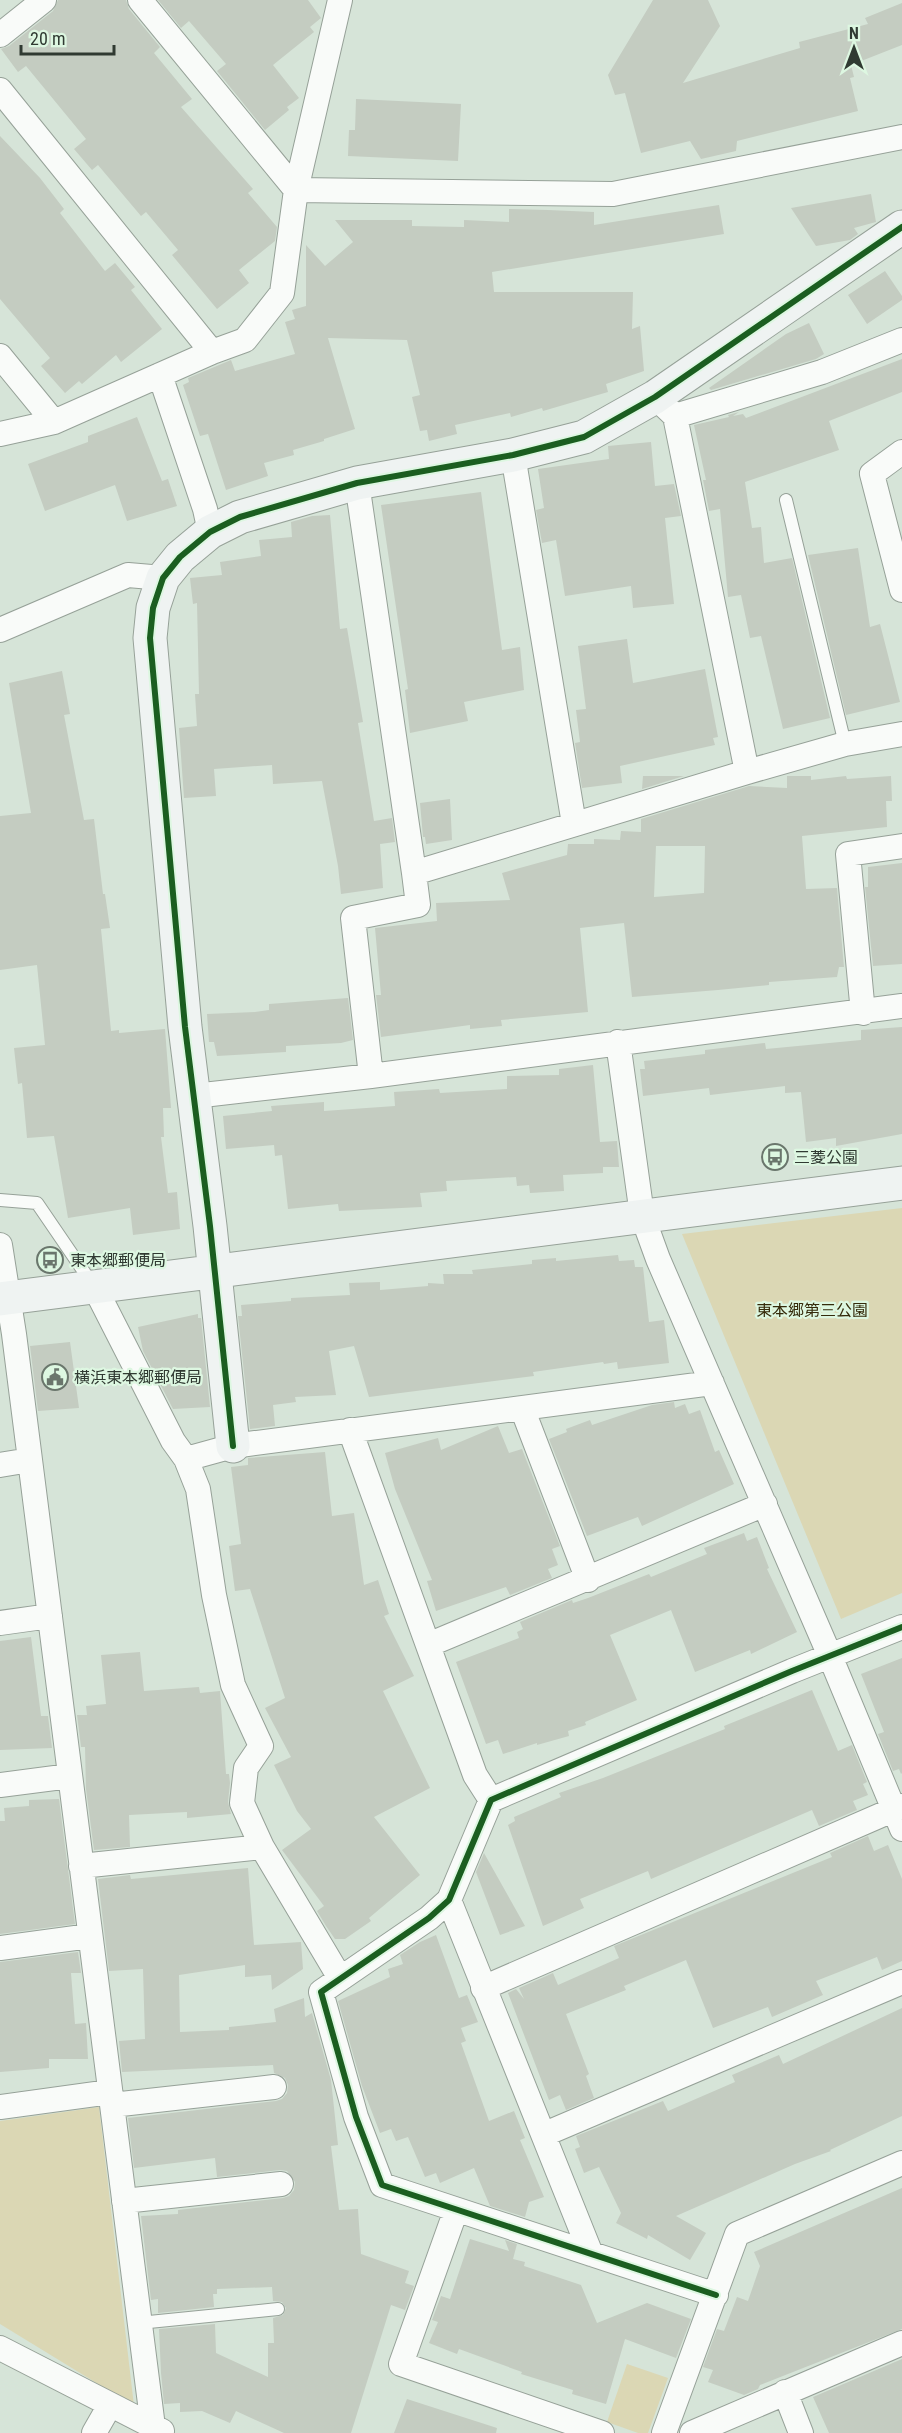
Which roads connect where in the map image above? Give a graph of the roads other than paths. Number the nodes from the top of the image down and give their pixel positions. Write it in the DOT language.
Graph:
graph roads {
  1 [pos="44,0"];
  2 [pos="140,0"];
  3 [pos="339,2"];
  4 [pos="0,35"];
  5 [pos="0,90"];
  6 [pos="902,137"];
  7 [pos="296,190"];
  8 [pos="902,226"];
  9 [pos="902,340"];
  10 [pos="212,352"];
  11 [pos="0,356"];
  12 [pos="160,375"];
  13 [pos="665,406"];
  14 [pos="54,422"];
  15 [pos="0,434"];
  16 [pos="902,452"];
  17 [pos="513,455"];
  18 [pos="357,483"];
  19 [pos="786,500"];
  20 [pos="210,532"];
  21 [pos="898,549"];
  22 [pos="163,578"];
  23 [pos="902,590"];
  24 [pos="0,630"];
  25 [pos="902,734"];
  26 [pos="845,744"];
  27 [pos="747,772"];
  28 [pos="574,824"];
  29 [pos="902,846"];
  30 [pos="414,873"];
  31 [pos="902,1006"];
  32 [pos="864,1012"];
  33 [pos="618,1042"];
  34 [pos="371,1076"];
  35 [pos="194,1096"];
  36 [pos="902,1183"];
  37 [pos="0,1200"];
  38 [pos="642,1215"];
  39 [pos="0,1245"];
  40 [pos="214,1270"];
  41 [pos="94,1286"];
  42 [pos="4,1299"];
  43 [pos="712,1383"];
  44 [pos="522,1408"];
  45 [pos="350,1430"];
  46 [pos="233,1446"];
  47 [pos="186,1460"];
  48 [pos="30,1461"];
  49 [pos="0,1465"];
  50 [pos="765,1504"];
  51 [pos="588,1580"];
  52 [pos="50,1616"];
  53 [pos="0,1623"];
  54 [pos="902,1627"];
  55 [pos="428,1645"];
  56 [pos="830,1656"];
  57 [pos="70,1776"];
  58 [pos="0,1785"];
  59 [pos="491,1800"];
  60 [pos="899,1815"];
  61 [pos="262,1847"];
  62 [pos="81,1866"];
  63 [pos="449,1900"];
  64 [pos="90,1936"];
  65 [pos="0,1948"];
  66 [pos="340,1977"];
  67 [pos="902,1982"];
  68 [pos="483,1988"];
  69 [pos="274,2086"];
  70 [pos="111,2098"];
  71 [pos="0,2107"];
  72 [pos="545,2134"];
  73 [pos="902,2163"];
  74 [pos="281,2184"];
  75 [pos="124,2201"];
  76 [pos="456,2210"];
  77 [pos="591,2254"];
  78 [pos="716,2295"];
  79 [pos="278,2309"];
  80 [pos="139,2323"];
  81 [pos="902,2343"];
  82 [pos="0,2348"];
  83 [pos="784,2392"];
  84 [pos="110,2405"];
  85 [pos="160,2430"];
  86 [pos="94,2433"];
  87 [pos="602,2433"];
  88 [pos="664,2433"];
  89 [pos="692,2433"];
  90 [pos="801,2433"];
  1 -- 4 [label="street"];
  2 -- 7 [label="street"];
  3 -- 7 [label="street"];
  5 -- 10 [label="street"];
  6 -- 7 [label="street"];
  7 -- 10 [label="street"];
  8 -- 13 [label="street"];
  9 -- 13 [label="street"];
  10 -- 12 [label="street"];
  11 -- 14 [label="street"];
  12 -- 14 [label="street"];
  12 -- 20 [label="street"];
  13 -- 17 [label="street"];
  13 -- 27 [label="street"];
  14 -- 15 [label="street"];
  16 -- 21 [label="street"];
  17 -- 18 [label="street"];
  17 -- 28 [label="street"];
  18 -- 20 [label="street"];
  18 -- 30 [label="street"];
  19 -- 26 [label="lane"];
  20 -- 22 [label="street"];
  21 -- 23 [label="street"];
  22 -- 24 [label="street"];
  22 -- 35 [label="street"];
  25 -- 26 [label="street"];
  26 -- 27 [label="street"];
  27 -- 28 [label="street"];
  28 -- 30 [label="street"];
  29 -- 32 [label="street"];
  30 -- 34 [label="street"];
  31 -- 32 [label="street"];
  32 -- 33 [label="street"];
  33 -- 34 [label="street"];
  33 -- 38 [label="street"];
  34 -- 35 [label="street"];
  35 -- 40 [label="street"];
  36 -- 38 [label="street"];
  37 -- 41 [label="lane"];
  38 -- 40 [label="street"];
  38 -- 43 [label="street"];
  39 -- 42 [label="street"];
  40 -- 41 [label="street"];
  40 -- 46 [label="street"];
  41 -- 42 [label="street"];
  41 -- 47 [label="street"];
  42 -- 48 [label="street"];
  43 -- 44 [label="street"];
  43 -- 50 [label="street"];
  44 -- 45 [label="street"];
  44 -- 51 [label="street"];
  45 -- 46 [label="street"];
  45 -- 55 [label="street"];
  46 -- 47 [label="street"];
  47 -- 61 [label="street"];
  48 -- 49 [label="street"];
  48 -- 52 [label="street"];
  50 -- 51 [label="street"];
  50 -- 56 [label="street"];
  51 -- 55 [label="street"];
  52 -- 53 [label="street"];
  52 -- 57 [label="street"];
  54 -- 56 [label="street"];
  55 -- 59 [label="street"];
  56 -- 59 [label="street"];
  56 -- 60 [label="street"];
  57 -- 58 [label="street"];
  57 -- 62 [label="street"];
  59 -- 63 [label="street"];
  60 -- 68 [label="street"];
  61 -- 62 [label="street"];
  61 -- 66 [label="street"];
  62 -- 64 [label="street"];
  63 -- 66 [label="street"];
  63 -- 68 [label="street"];
  64 -- 65 [label="street"];
  64 -- 70 [label="street"];
  66 -- 76 [label="street"];
  67 -- 72 [label="street"];
  68 -- 72 [label="street"];
  69 -- 70 [label="street"];
  70 -- 71 [label="street"];
  70 -- 75 [label="street"];
  72 -- 77 [label="street"];
  73 -- 78 [label="street"];
  74 -- 75 [label="street"];
  75 -- 80 [label="street"];
  76 -- 77 [label="street"];
  76 -- 87 [label="street"];
  77 -- 78 [label="street"];
  78 -- 88 [label="street"];
  79 -- 80 [label="lane"];
  80 -- 85 [label="street"];
  81 -- 83 [label="street"];
  82 -- 84 [label="street"];
  83 -- 89 [label="street"];
  83 -- 90 [label="street"];
  84 -- 85 [label="street"];
  84 -- 86 [label="street"];
}
